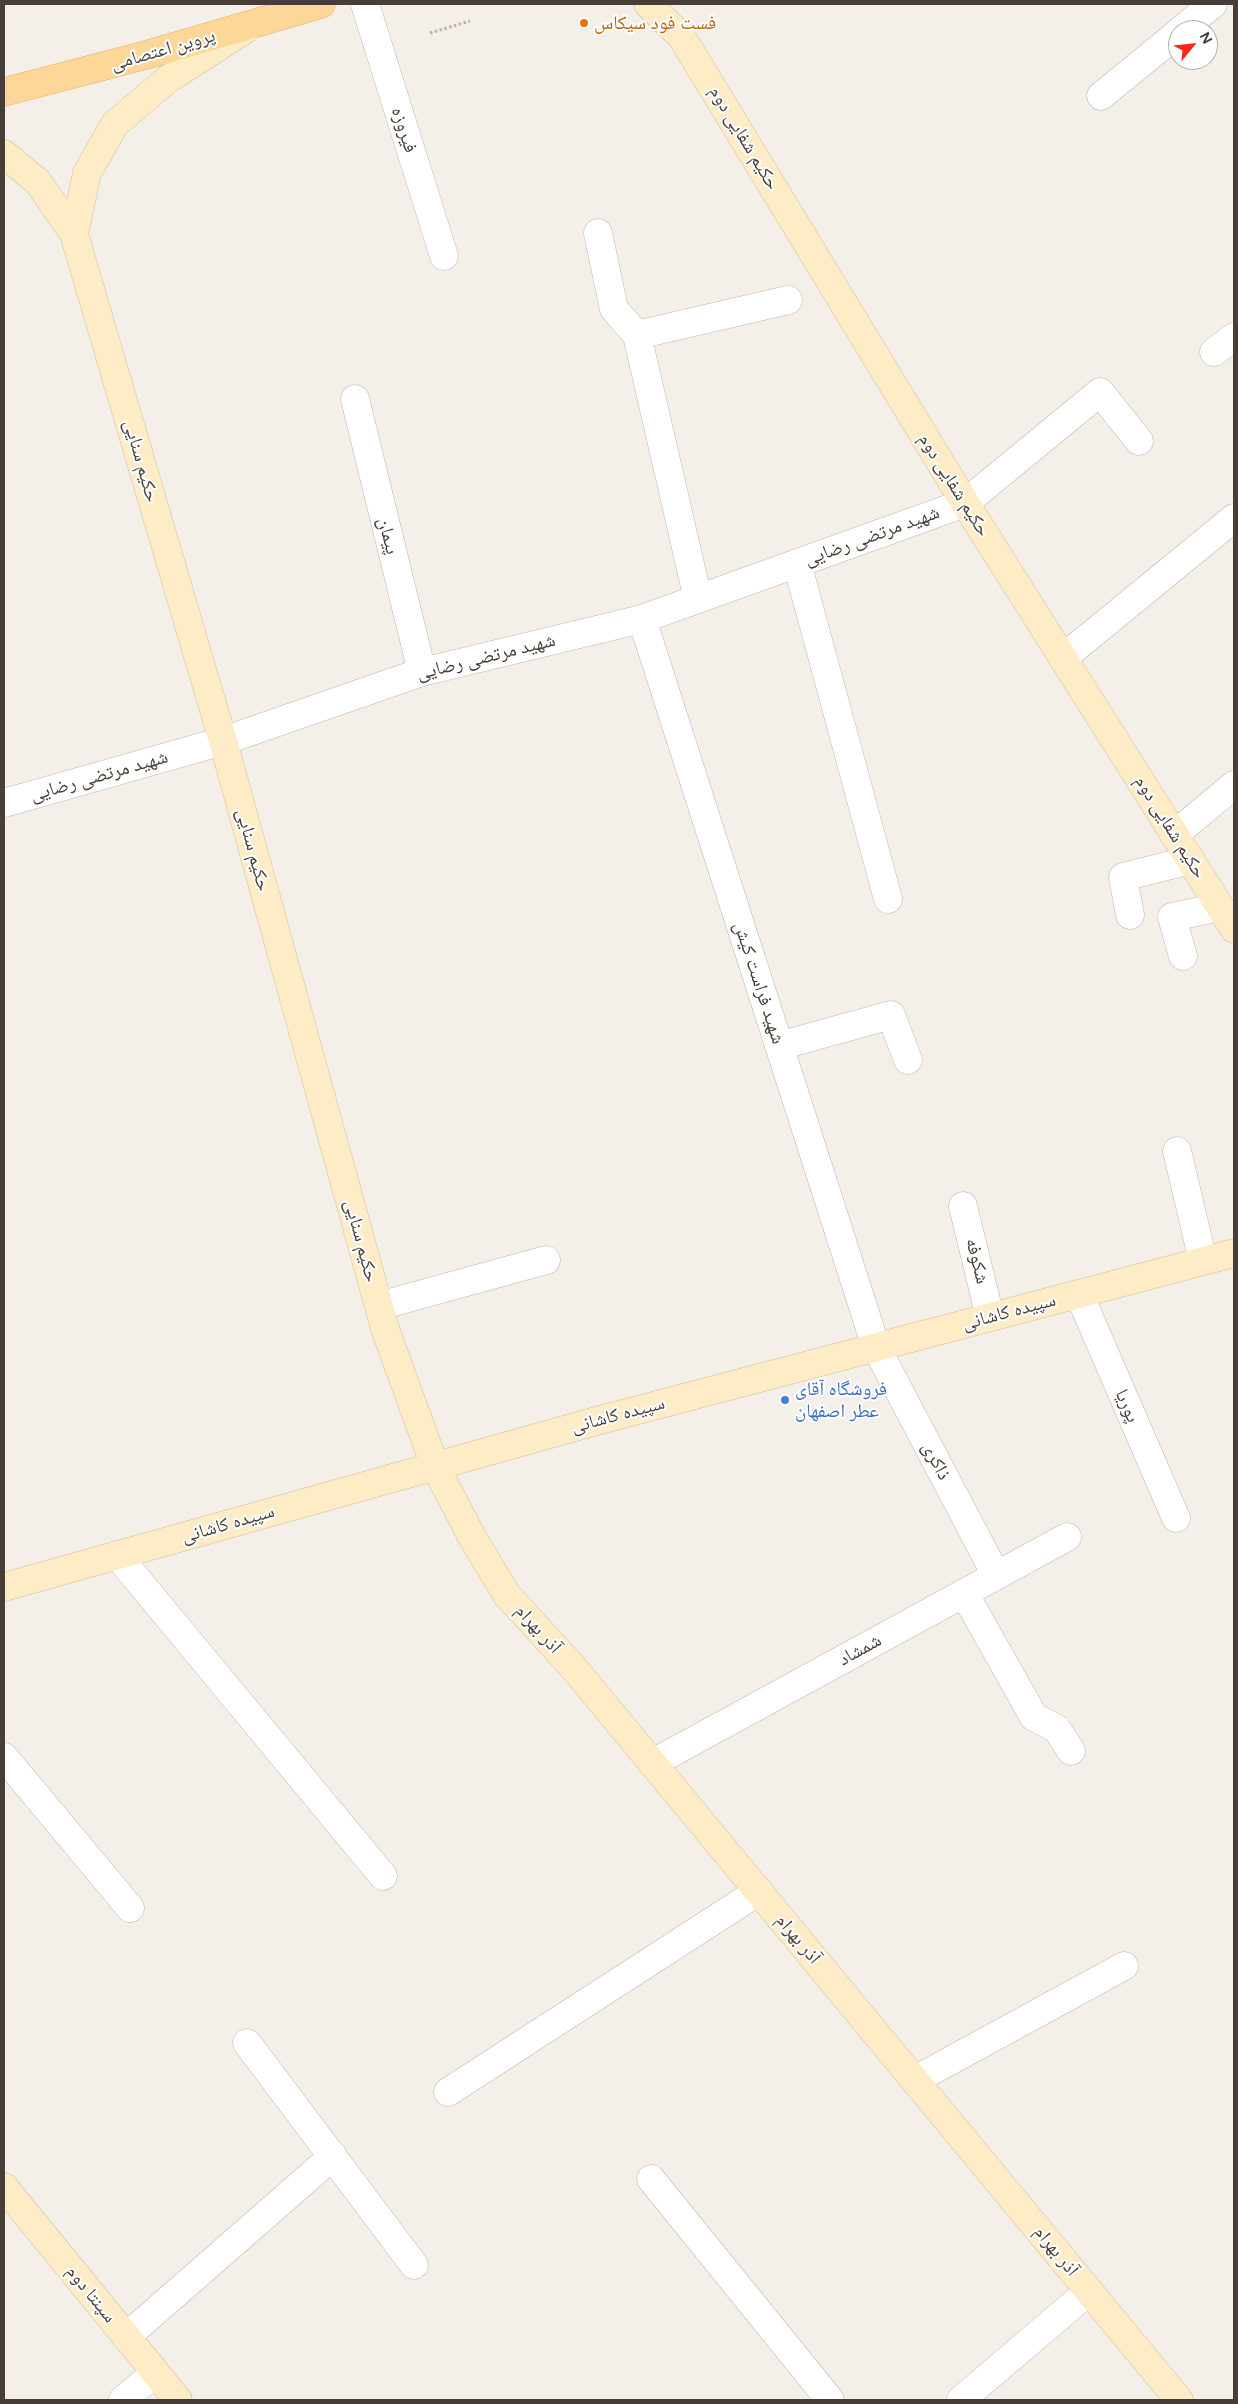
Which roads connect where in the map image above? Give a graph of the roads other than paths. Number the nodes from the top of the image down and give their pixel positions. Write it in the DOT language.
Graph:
graph roads {
  1 [pos="321,4"];
  2 [pos="364,4"];
  3 [pos="648,4"];
  4 [pos="674,4"];
  5 [pos="1213,4"];
  6 [pos="1193,20"];
  7 [pos="254,24"];
  8 [pos="681,36"];
  9 [pos="1168,41"];
  10 [pos="4,92"];
  11 [pos="1101,96"];
  12 [pos="4,154"];
  13 [pos="598,233"];
  14 [pos="74,234"];
  15 [pos="444,256"];
  16 [pos="788,300"];
  17 [pos="637,335"];
  18 [pos="355,399"];
  19 [pos="1139,441"];
  20 [pos="964,503"];
  21 [pos="1234,518"];
  22 [pos="797,563"];
  23 [pos="693,601"];
  24 [pos="651,615"];
  25 [pos="1063,658"];
  26 [pos="422,672"];
  27 [pos="223,741"];
  28 [pos="1234,785"];
  29 [pos="4,803"];
  30 [pos="1174,835"];
  31 [pos="1191,860"];
  32 [pos="888,899"];
  33 [pos="1130,915"];
  34 [pos="1227,918"];
  35 [pos="1184,956"];
  36 [pos="779,1046"];
  37 [pos="908,1060"];
  38 [pos="1177,1151"];
  39 [pos="962,1206"];
  40 [pos="1234,1253"];
  41 [pos="546,1260"];
  42 [pos="1203,1261"];
  43 [pos="1078,1294"];
  44 [pos="379,1306"];
  45 [pos="990,1317"];
  46 [pos="876,1347"];
  47 [pos="435,1466"];
  48 [pos="1176,1518"];
  49 [pos="1067,1537"];
  50 [pos="117,1555"];
  51 [pos="996,1575"];
  52 [pos="4,1585"];
  53 [pos="964,1593"];
  54 [pos="1071,1751"];
  55 [pos="4,1756"];
  56 [pos="652,1763"];
  57 [pos="384,1876"];
  58 [pos="759,1892"];
  59 [pos="130,1908"];
  60 [pos="1124,1966"];
  61 [pos="246,2042"];
  62 [pos="915,2080"];
  63 [pos="448,2092"];
  64 [pos="333,2156"];
  65 [pos="651,2179"];
  66 [pos="4,2187"];
  67 [pos="414,2264"];
  68 [pos="1089,2291"];
  69 [pos="126,2337"];
  70 [pos="155,2372"];
  71 [pos="124,2400"];
  72 [pos="178,2400"];
  73 [pos="830,2400"];
  74 [pos="961,2400"];
  75 [pos="1179,2400"];
  1 -- 7 [label="main road, پروین اعتصامی"];
  2 -- 15 [label="street, فیروزه"];
  3 -- 8 [label="street"];
  4 -- 8 [label="street"];
  5 -- 6 [label="street"];
  7 -- 10 [label="main road, پروین اعتصامی"];
  7 -- 14 [label="street"];
  8 -- 20 [label="street, حکیم شفایی دوم"];
  9 -- 11 [label="street"];
  12 -- 14 [label="street"];
  13 -- 17 [label="street"];
  14 -- 27 [label="street, حکیم سنایی"];
  16 -- 17 [label="street"];
  17 -- 23 [label="street"];
  18 -- 26 [label="street, پیمان"];
  19 -- 20 [label="street, شهید مرتضی رضایی"];
  20 -- 22 [label="street, شهید مرتضی رضایی"];
  20 -- 25 [label="street, حکیم شفایی دوم"];
  21 -- 25 [label="street"];
  22 -- 23 [label="street, شهید مرتضی رضایی"];
  22 -- 32 [label="street"];
  23 -- 24 [label="street, شهید مرتضی رضایی"];
  24 -- 26 [label="street, شهید مرتضی رضایی"];
  24 -- 36 [label="street, شهید فراست کیش"];
  25 -- 30 [label="street, حکیم شفایی دوم"];
  26 -- 27 [label="street, شهید مرتضی رضایی"];
  27 -- 29 [label="street, شهید مرتضی رضایی"];
  27 -- 44 [label="street, حکیم سنایی"];
  28 -- 30 [label="street"];
  30 -- 31 [label="street, حکیم شفایی دوم"];
  31 -- 33 [label="street"];
  31 -- 34 [label="street, حکیم شفایی دوم"];
  34 -- 35 [label="street"];
  36 -- 37 [label="street"];
  36 -- 46 [label="street, شهید فراست کیش"];
  38 -- 42 [label="street"];
  39 -- 45 [label="street, شکوفه"];
  40 -- 42 [label="street, سپیده کاشانی"];
  41 -- 44 [label="street"];
  42 -- 43 [label="street, سپیده کاشانی"];
  43 -- 45 [label="street, سپیده کاشانی"];
  43 -- 48 [label="street, پوریا"];
  44 -- 47 [label="street, حکیم سنایی"];
  45 -- 46 [label="street, سپیده کاشانی"];
  46 -- 47 [label="street, سپیده کاشانی"];
  46 -- 51 [label="street, ذاکری"];
  47 -- 50 [label="street, سپیده کاشانی"];
  47 -- 56 [label="street, آذر بهرام"];
  49 -- 51 [label="street, شمشاد"];
  50 -- 52 [label="street, سپیده کاشانی"];
  50 -- 57 [label="street"];
  51 -- 53 [label="street, شمشاد"];
  53 -- 54 [label="street"];
  53 -- 56 [label="street, شمشاد"];
  55 -- 59 [label="street"];
  56 -- 58 [label="street, آذر بهرام"];
  58 -- 62 [label="street, آذر بهرام"];
  58 -- 63 [label="street"];
  60 -- 62 [label="street"];
  61 -- 64 [label="street"];
  62 -- 68 [label="street, آذر بهرام"];
  64 -- 67 [label="street"];
  64 -- 69 [label="street"];
  65 -- 73 [label="street"];
  66 -- 69 [label="street, سپنتا دوم"];
  68 -- 74 [label="street"];
  68 -- 75 [label="street, آذر بهرام"];
  69 -- 70 [label="street, سپنتا دوم"];
  70 -- 71 [label="street"];
  70 -- 72 [label="street, سپنتا دوم"];
}
